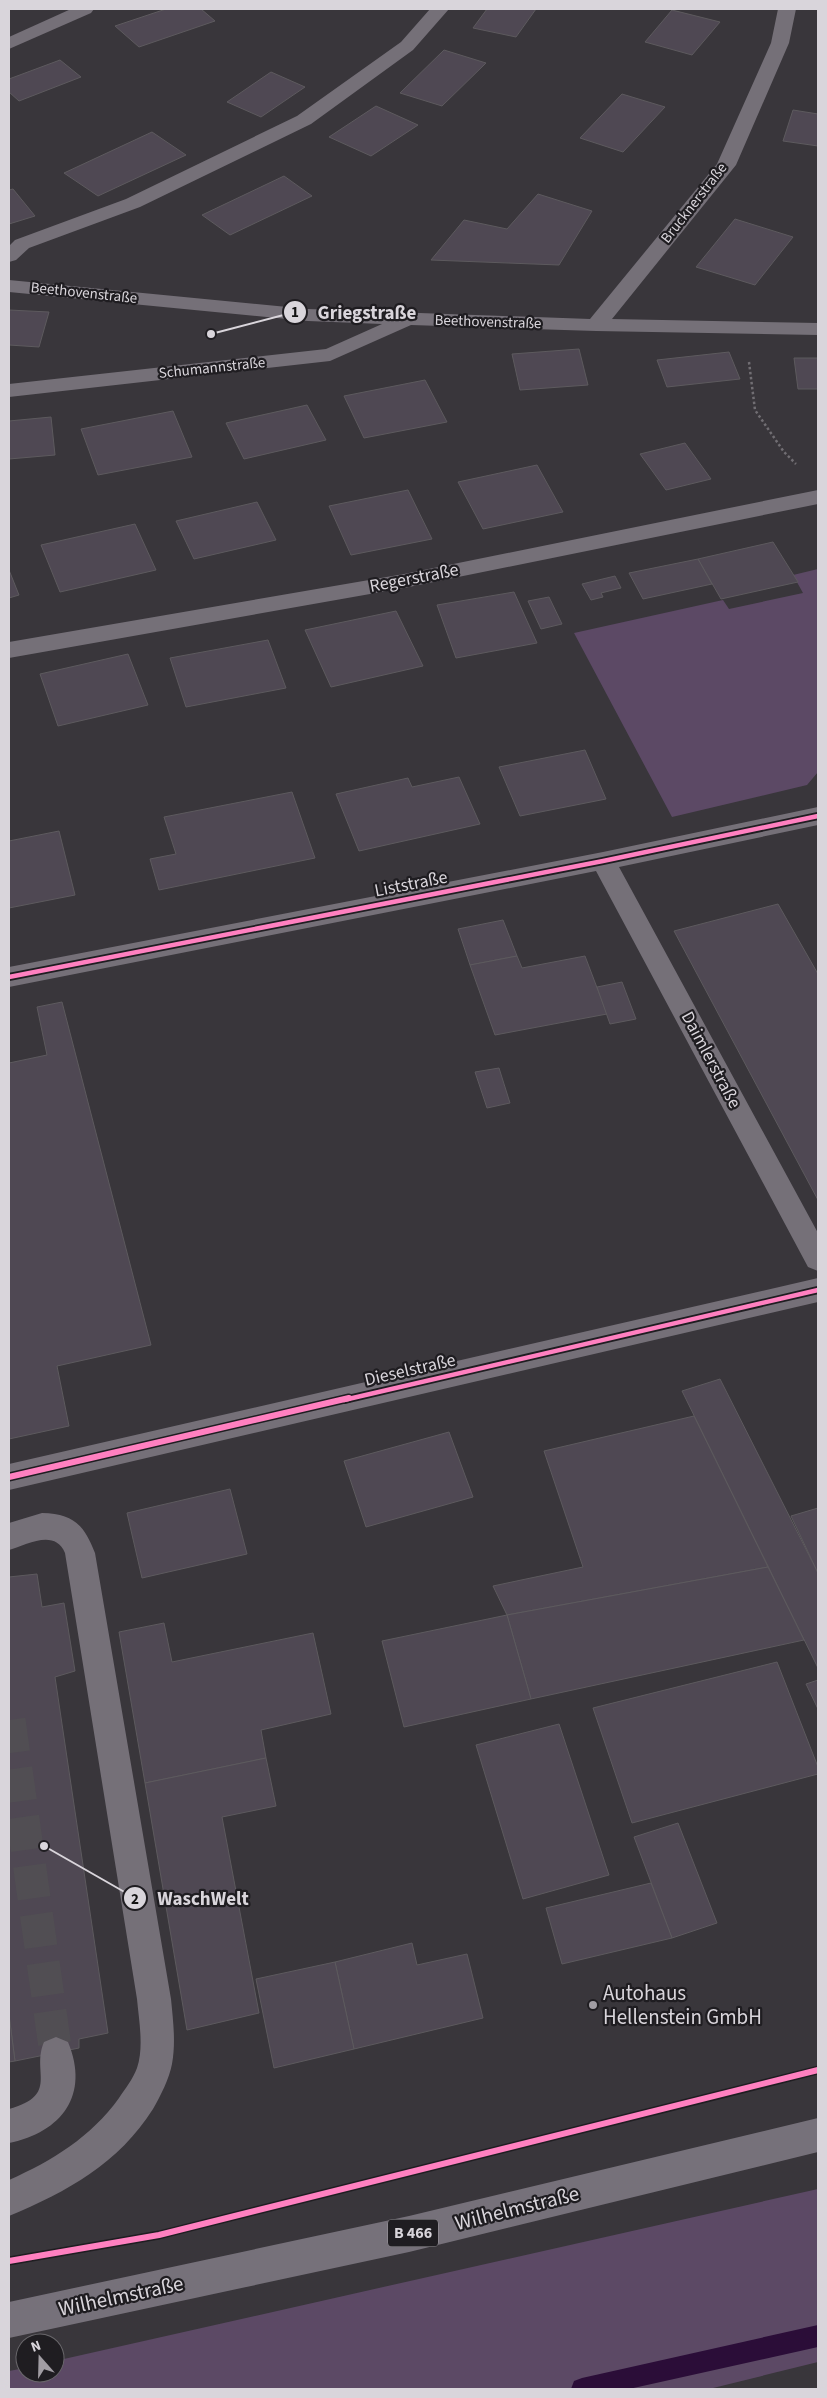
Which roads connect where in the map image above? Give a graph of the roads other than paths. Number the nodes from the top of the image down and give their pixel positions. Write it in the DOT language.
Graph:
graph roads {
  1 [pos="85,9"];
  2 [pos="440,9"];
  3 [pos="787,9"];
  4 [pos="9,44"];
  5 [pos="9,256"];
  6 [pos="9,286"];
  7 [pos="409,320"];
  8 [pos="596,325"];
  9 [pos="818,329"];
  10 [pos="9,391"];
  11 [pos="818,497"];
  12 [pos="9,650"];
  13 [pos="818,816"];
  14 [pos="603,861"];
  15 [pos="9,976"];
  16 [pos="818,1259"];
  17 [pos="818,1290"];
  18 [pos="9,1477"];
  19 [pos="9,1537"];
  20 [pos="56,2054"];
  21 [pos="9,2126"];
  22 [pos="818,2135"];
  23 [pos="9,2198"];
  24 [pos="9,2320"];
  1 -- 4 [label="street"];
  2 -- 5 [label="street"];
  3 -- 8 [label="street, Brucknerstraße"];
  6 -- 7 [label="street, Beethovenstraße"];
  7 -- 8 [label="street, Beethovenstraße"];
  7 -- 10 [label="street, Schumannstraße"];
  8 -- 9 [label="street, Beethovenstraße"];
  11 -- 12 [label="street, Regerstraße"];
  13 -- 14 [label="street, Liststraße"];
  14 -- 15 [label="street, Liststraße"];
  14 -- 16 [label="street, Daimlerstraße"];
  17 -- 18 [label="street, Dieselstraße"];
  19 -- 23 [label="street"];
  20 -- 21 [label="street"];
  22 -- 24 [label="main road, Wilhelmstraße / B 466"];
}
